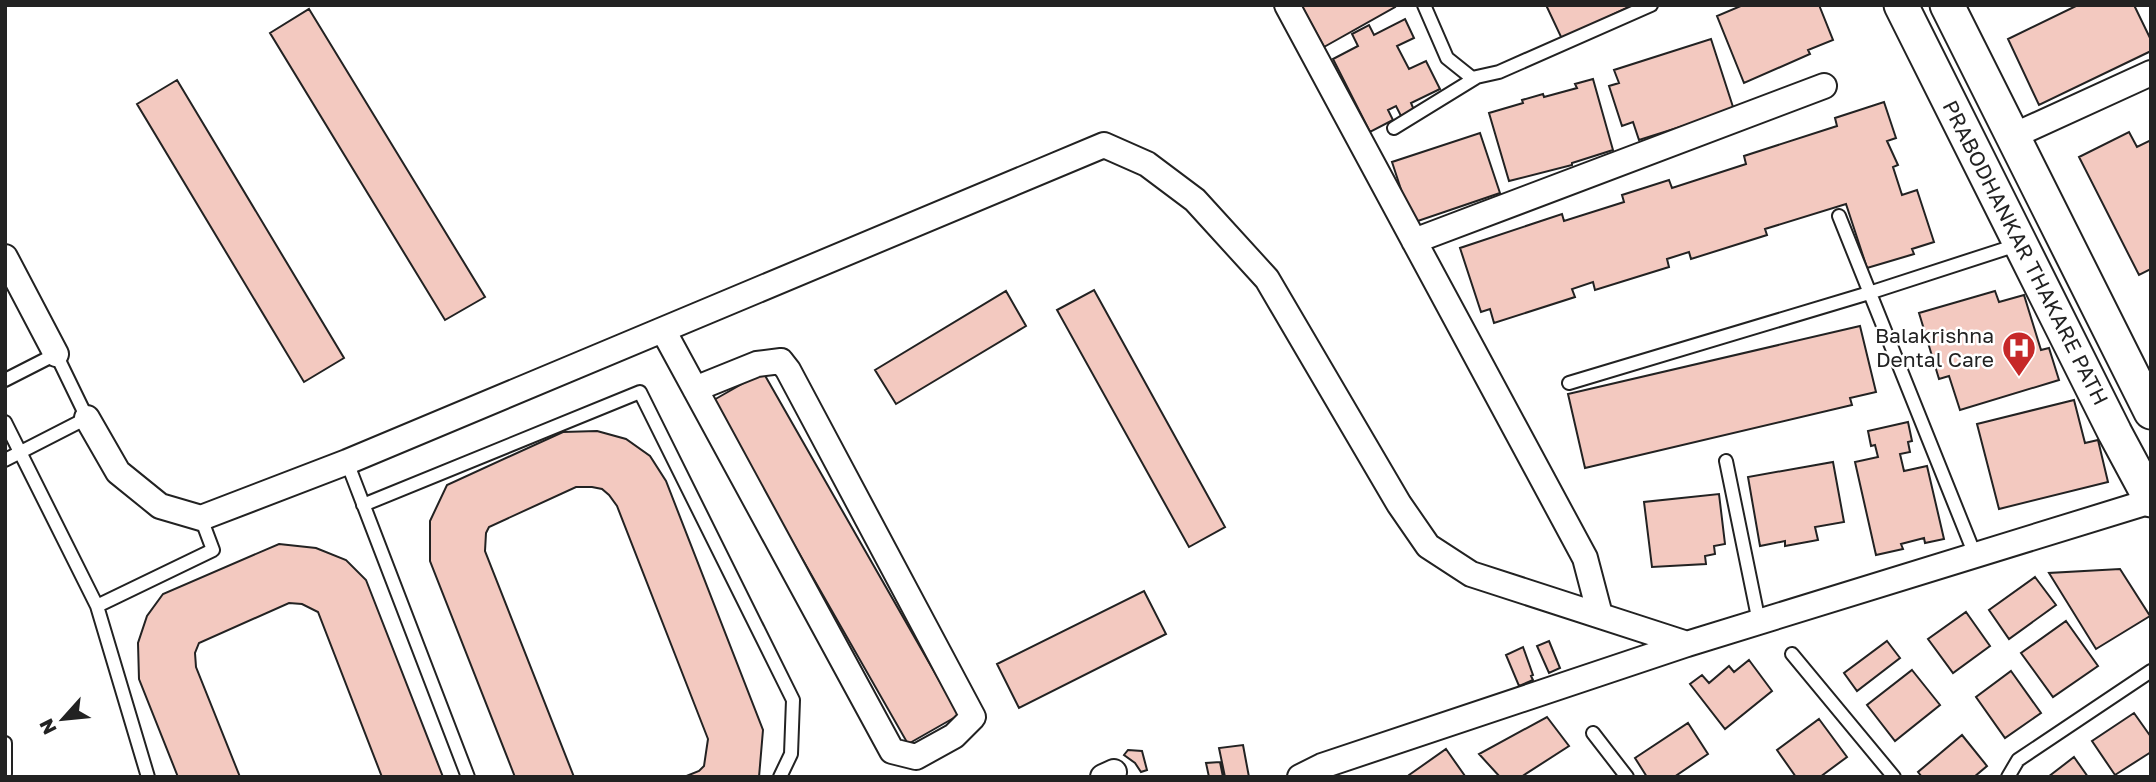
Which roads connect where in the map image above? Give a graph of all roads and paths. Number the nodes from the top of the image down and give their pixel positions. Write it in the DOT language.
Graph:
graph roads {
  1 [pos="1287,5"];
  2 [pos="1424,5"];
  3 [pos="1651,5"];
  4 [pos="1901,5"];
  5 [pos="1947,5"];
  6 [pos="2151,73"];
  7 [pos="1477,77"];
  8 [pos="1824,86"];
  9 [pos="1394,128"];
  10 [pos="2013,136"];
  11 [pos="1839,216"];
  12 [pos="1414,241"];
  13 [pos="2021,244"];
  14 [pos="5,257"];
  15 [pos="1869,293"];
  16 [pos="663,330"];
  17 [pos="56,354"];
  18 [pos="5,380"];
  19 [pos="1569,383"];
  20 [pos="695,389"];
  21 [pos="2151,412"];
  22 [pos="87,418"];
  23 [pos="5,422"];
  24 [pos="20,452"];
  25 [pos="5,460"];
  26 [pos="1726,461"];
  27 [pos="347,462"];
  28 [pos="2151,500"];
  29 [pos="363,505"];
  30 [pos="201,518"];
  31 [pos="1975,555"];
  32 [pos="97,607"];
  33 [pos="1600,615"];
  34 [pos="1759,622"];
  35 [pos="1687,644"];
  36 [pos="1792,654"];
  37 [pos="2151,671"];
  38 [pos="1593,733"];
  39 [pos="5,743"];
  40 [pos="5,774"];
  41 [pos="148,777"];
  42 [pos="468,777"];
  43 [pos="780,777"];
  44 [pos="1300,777"];
  45 [pos="1627,777"];
  46 [pos="1894,777"];
  47 [pos="2008,777"];
  1 -- 12 [label="street"];
  2 -- 7 [label="lane"];
  3 -- 7 [label="lane"];
  4 -- 13 [label="main road, PRABODHANKAR THAKARE PATH"];
  5 -- 10 [label="main road, PRABODHANKAR THAKARE PATH"];
  6 -- 10 [label="street"];
  7 -- 9 [label="lane"];
  8 -- 12 [label="street"];
  10 -- 21 [label="main road, PRABODHANKAR THAKARE PATH"];
  11 -- 15 [label="lane"];
  12 -- 33 [label="street"];
  13 -- 15 [label="lane"];
  13 -- 28 [label="main road, PRABODHANKAR THAKARE PATH"];
  14 -- 17 [label="street"];
  15 -- 19 [label="lane"];
  15 -- 31 [label="lane"];
  16 -- 20 [label="street"];
  16 -- 27 [label="street"];
  16 -- 33 [label="street"];
  17 -- 18 [label="lane"];
  17 -- 22 [label="lane"];
  20 -- 20 [label="street"];
  22 -- 24 [label="lane"];
  22 -- 30 [label="street"];
  23 -- 24 [label="lane"];
  24 -- 25 [label="lane"];
  24 -- 32 [label="lane"];
  26 -- 34 [label="lane"];
  27 -- 29 [label="lane"];
  27 -- 30 [label="street"];
  28 -- 31 [label="street"];
  29 -- 42 [label="lane"];
  29 -- 43 [label="lane"];
  30 -- 32 [label="lane"];
  31 -- 34 [label="street"];
  32 -- 41 [label="lane"];
  33 -- 35 [label="street"];
  34 -- 35 [label="street"];
  35 -- 44 [label="street"];
  36 -- 46 [label="lane"];
  37 -- 47 [label="lane"];
  38 -- 45 [label="lane"];
  39 -- 40 [label="lane"];
}
